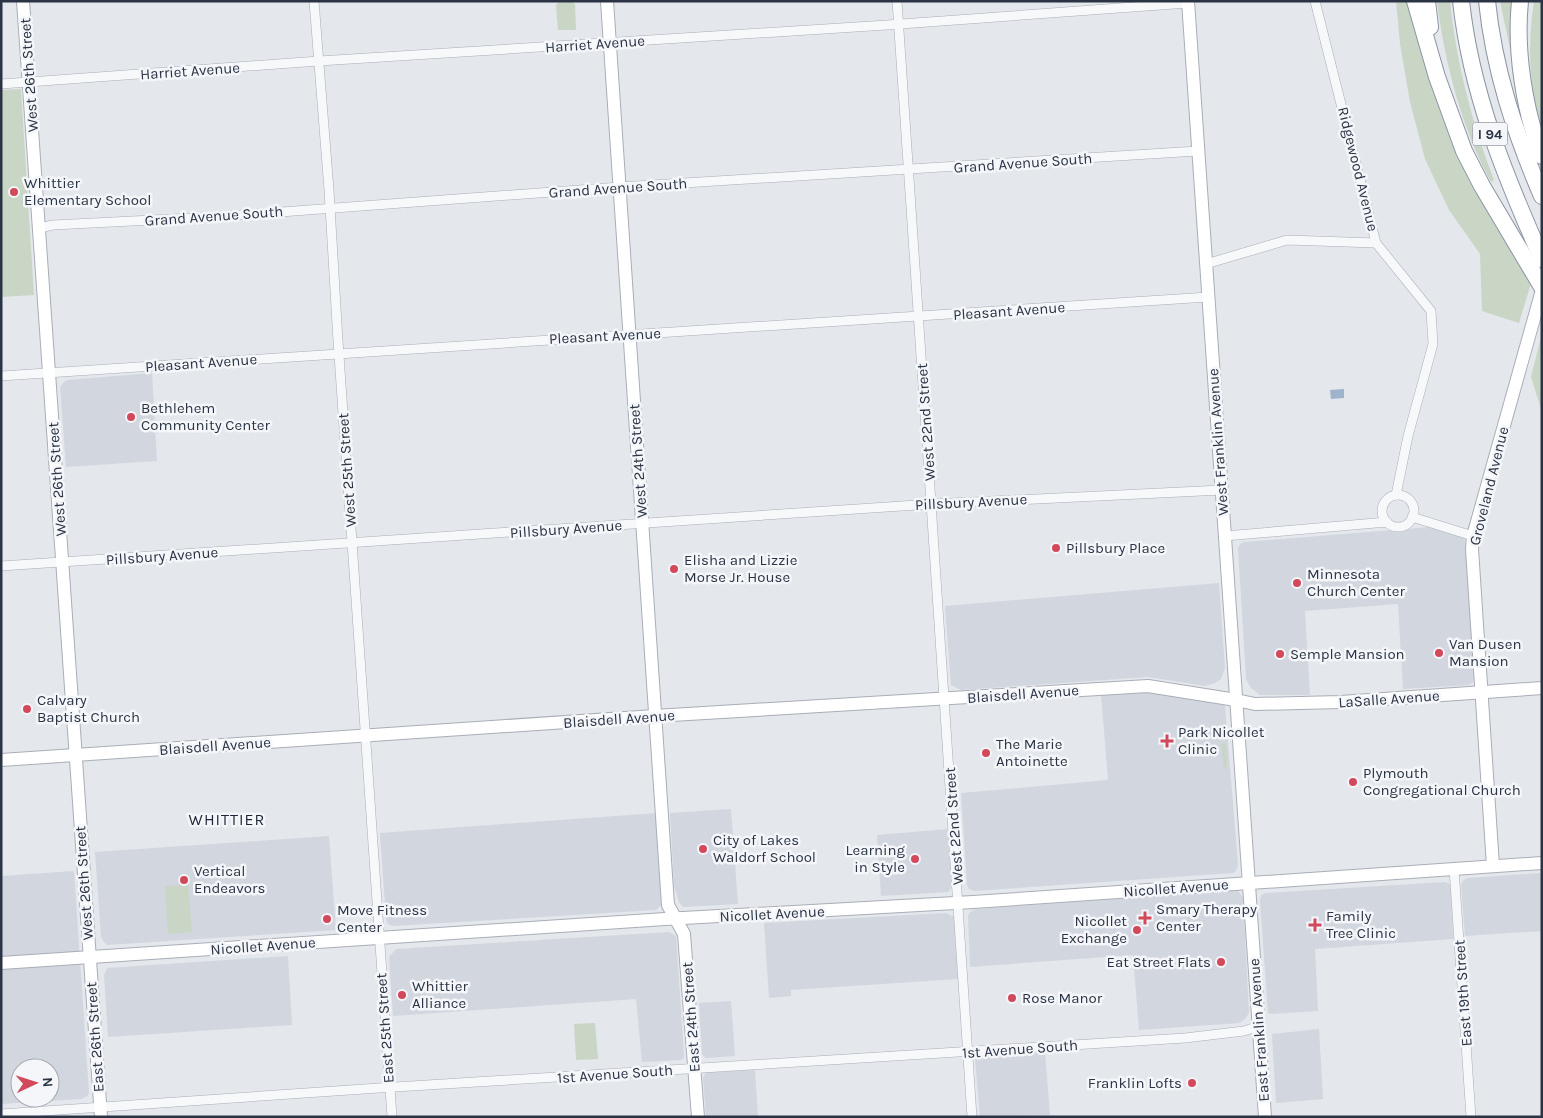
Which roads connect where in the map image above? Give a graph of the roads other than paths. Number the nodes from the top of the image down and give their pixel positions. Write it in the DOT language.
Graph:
graph roads {
  1 [pos="24,1"];
  2 [pos="314,1"];
  3 [pos="607,1"];
  4 [pos="897,1"];
  5 [pos="1316,1"];
  6 [pos="1415,1"];
  7 [pos="1427,1"];
  8 [pos="1461,1"];
  9 [pos="1487,1"];
  10 [pos="1520,1"];
  11 [pos="1527,1"];
  12 [pos="1188,2"];
  13 [pos="899,25"];
  14 [pos="610,43"];
  15 [pos="319,61"];
  16 [pos="1523,73"];
  17 [pos="29,82"];
  18 [pos="1,84"];
  19 [pos="1457,135"];
  20 [pos="1198,151"];
  21 [pos="1542,156"];
  22 [pos="909,170"];
  23 [pos="620,187"];
  24 [pos="1542,196"];
  25 [pos="330,209"];
  26 [pos="43,227"];
  27 [pos="1376,243"];
  28 [pos="1542,259"];
  29 [pos="1206,264"];
  30 [pos="1542,288"];
  31 [pos="1208,297"];
  32 [pos="918,317"];
  33 [pos="630,335"];
  34 [pos="338,354"];
  35 [pos="50,373"];
  36 [pos="1,376"];
  37 [pos="1222,490"];
  38 [pos="1396,495"];
  39 [pos="932,504"];
  40 [pos="1412,517"];
  41 [pos="1387,522"];
  42 [pos="641,524"];
  43 [pos="1225,536"];
  44 [pos="1472,536"];
  45 [pos="352,543"];
  46 [pos="62,562"];
  47 [pos="1,566"];
  48 [pos="1542,688"];
  49 [pos="1481,693"];
  50 [pos="946,699"];
  51 [pos="1236,700"];
  52 [pos="655,716"];
  53 [pos="366,735"];
  54 [pos="76,755"];
  55 [pos="1,760"];
  56 [pos="1542,863"];
  57 [pos="1492,866"];
  58 [pos="1454,869"];
  59 [pos="1249,884"];
  60 [pos="958,902"];
  61 [pos="676,919"];
  62 [pos="379,939"];
  63 [pos="89,958"];
  64 [pos="1,963"];
  65 [pos="1258,1026"];
  66 [pos="968,1052"];
  67 [pos="695,1068"];
  68 [pos="390,1088"];
  69 [pos="101,1112"];
  70 [pos="1,1114"];
  71 [pos="392,1117"];
  72 [pos="698,1117"];
  73 [pos="972,1117"];
  74 [pos="1265,1117"];
  75 [pos="1471,1117"];
  1 -- 17 [label="street, West 26th Street"];
  2 -- 15 [label="street, West 25th Street"];
  3 -- 14 [label="street, West 24th Street"];
  4 -- 13 [label="street, West 22nd Street"];
  5 -- 27 [label="street, Ridgewood Avenue"];
  6 -- 19 [label="highway"];
  7 -- 19 [label="highway"];
  8 -- 28 [label="highway, I 94"];
  9 -- 24 [label="highway, I 94"];
  10 -- 16 [label="highway"];
  11 -- 16 [label="highway"];
  12 -- 13 [label="street, Harriet Avenue"];
  12 -- 20 [label="street, West Franklin Avenue"];
  13 -- 14 [label="street, Harriet Avenue"];
  13 -- 22 [label="street, West 22nd Street"];
  14 -- 15 [label="street, Harriet Avenue"];
  14 -- 23 [label="street, West 24th Street"];
  15 -- 17 [label="street, Harriet Avenue"];
  15 -- 25 [label="street, West 25th Street"];
  16 -- 21 [label="highway"];
  17 -- 18 [label="street, Harriet Avenue"];
  17 -- 26 [label="street, West 26th Street"];
  19 -- 30 [label="highway"];
  20 -- 22 [label="street, Grand Avenue South"];
  20 -- 29 [label="street, West Franklin Avenue"];
  22 -- 23 [label="street, Grand Avenue South"];
  22 -- 32 [label="street, West 22nd Street"];
  23 -- 25 [label="street, Grand Avenue South"];
  23 -- 33 [label="street, West 24th Street"];
  25 -- 26 [label="street, Grand Avenue South"];
  25 -- 34 [label="street, West 25th Street"];
  26 -- 35 [label="street, West 26th Street"];
  27 -- 29 [label="street"];
  27 -- 38 [label="street, Ridgewood Avenue"];
  29 -- 31 [label="street, West Franklin Avenue"];
  30 -- 44 [label="street, Groveland Avenue"];
  31 -- 32 [label="street, Pleasant Avenue"];
  31 -- 37 [label="street, West Franklin Avenue"];
  32 -- 33 [label="street, Pleasant Avenue"];
  32 -- 39 [label="street, West 22nd Street"];
  33 -- 34 [label="street, Pleasant Avenue"];
  33 -- 42 [label="street, West 24th Street"];
  34 -- 35 [label="street, Pleasant Avenue"];
  34 -- 45 [label="street, West 25th Street"];
  35 -- 36 [label="street, Pleasant Avenue"];
  35 -- 46 [label="street, West 26th Street"];
  37 -- 39 [label="street, Pillsbury Avenue"];
  37 -- 43 [label="street, West Franklin Avenue"];
  38 -- 40 [label="street"];
  38 -- 41 [label="street"];
  39 -- 42 [label="street, Pillsbury Avenue"];
  39 -- 50 [label="street, West 22nd Street"];
  40 -- 41 [label="street"];
  40 -- 44 [label="street"];
  41 -- 43 [label="street"];
  42 -- 45 [label="street, Pillsbury Avenue"];
  42 -- 52 [label="street, West 24th Street"];
  43 -- 51 [label="street, West Franklin Avenue"];
  44 -- 49 [label="street, Groveland Avenue"];
  45 -- 46 [label="street, Pillsbury Avenue"];
  45 -- 53 [label="street, West 25th Street"];
  46 -- 47 [label="street, Pillsbury Avenue"];
  46 -- 54 [label="street, West 26th Street"];
  48 -- 49 [label="street, LaSalle Avenue"];
  49 -- 51 [label="street, LaSalle Avenue"];
  49 -- 57 [label="street, Groveland Avenue"];
  50 -- 51 [label="street, Blaisdell Avenue"];
  50 -- 52 [label="street, Blaisdell Avenue"];
  50 -- 60 [label="street, West 22nd Street"];
  51 -- 59 [label="street, West Franklin Avenue"];
  52 -- 53 [label="street, Blaisdell Avenue"];
  52 -- 61 [label="street, West 24th Street"];
  53 -- 54 [label="street, Blaisdell Avenue"];
  53 -- 62 [label="street, West 25th Street"];
  54 -- 55 [label="street, Blaisdell Avenue"];
  54 -- 63 [label="street, West 26th Street"];
  56 -- 57 [label="street, Nicollet Avenue"];
  57 -- 58 [label="street, Nicollet Avenue"];
  58 -- 59 [label="street, Nicollet Avenue"];
  58 -- 75 [label="street, East 19th Street"];
  59 -- 60 [label="street, Nicollet Avenue"];
  59 -- 65 [label="street, East Franklin Avenue"];
  60 -- 61 [label="street, Nicollet Avenue"];
  60 -- 66 [label="street, West 22nd Street"];
  61 -- 62 [label="street, Nicollet Avenue"];
  61 -- 67 [label="street, East 24th Street"];
  62 -- 63 [label="street, Nicollet Avenue"];
  62 -- 68 [label="street, East 25th Street"];
  63 -- 64 [label="street, Nicollet Avenue"];
  63 -- 69 [label="street, East 26th Street"];
  65 -- 66 [label="street, 1st Avenue South"];
  65 -- 74 [label="street, East Franklin Avenue"];
  66 -- 67 [label="street, 1st Avenue South"];
  66 -- 73 [label="street, West 22nd Street"];
  67 -- 68 [label="street, 1st Avenue South"];
  67 -- 72 [label="street, East 24th Street"];
  68 -- 69 [label="street, 1st Avenue South"];
  68 -- 71 [label="street, East 25th Street"];
  69 -- 70 [label="street, 1st Avenue South"];
}
